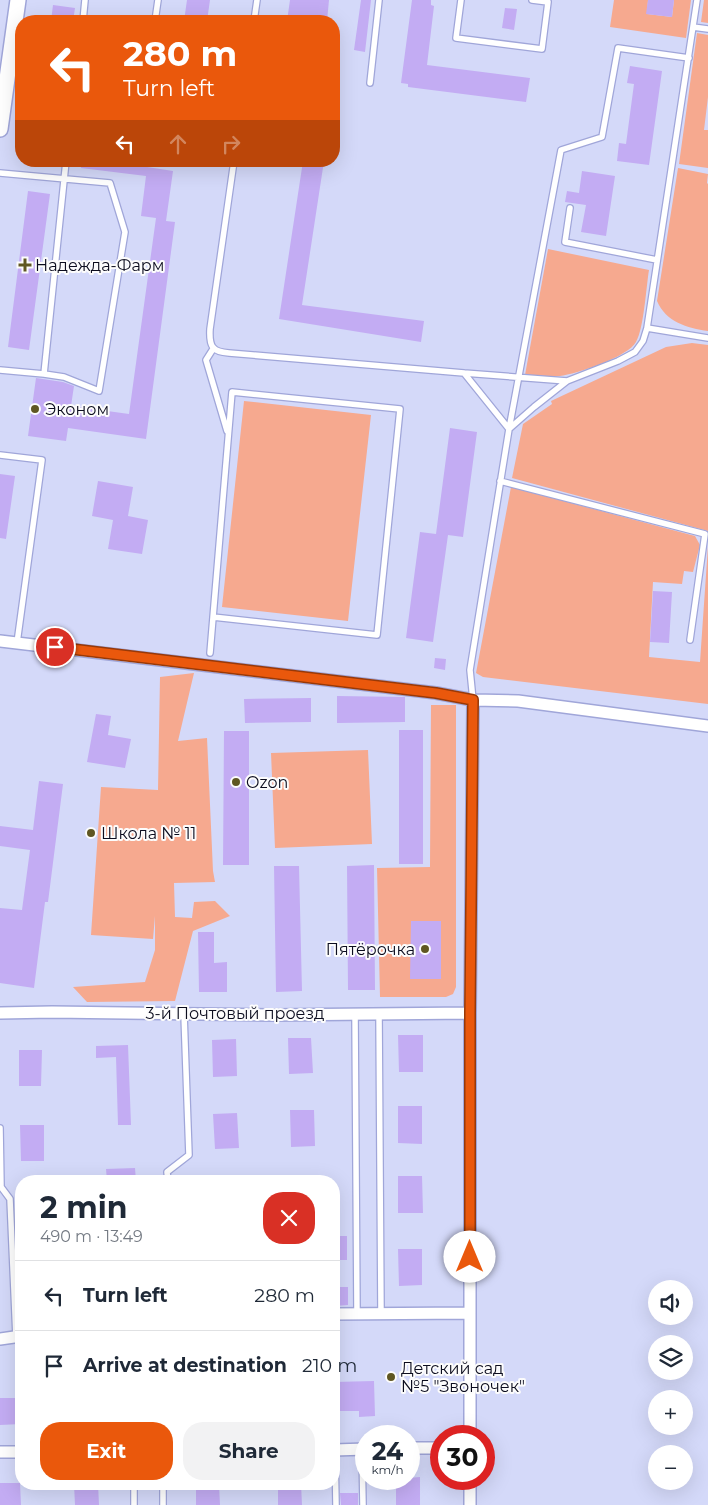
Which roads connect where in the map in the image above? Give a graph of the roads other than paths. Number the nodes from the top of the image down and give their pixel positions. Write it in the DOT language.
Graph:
graph roads {
  1 [pos="18,0"];
  2 [pos="85,0"];
  3 [pos="158,0"];
  4 [pos="257,0"];
  5 [pos="379,0"];
  6 [pos="461,0"];
  7 [pos="532,0"];
  8 [pos="697,0"];
  9 [pos="16,15"];
  10 [pos="83,15"];
  11 [pos="156,15"];
  12 [pos="255,15"];
  13 [pos="15,22"];
  14 [pos="693,27"];
  15 [pos="708,29"];
  16 [pos="689,58"];
  17 [pos="370,83"];
  18 [pos="0,129"];
  19 [pos="66,167"];
  20 [pos="233,167"];
  21 [pos="0,172"];
  22 [pos="65,180"];
  23 [pos="570,208"];
  24 [pos="657,260"];
  25 [pos="647,328"];
  26 [pos="708,338"];
  27 [pos="213,349"];
  28 [pos="0,370"];
  29 [pos="464,373"];
  30 [pos="44,374"];
  31 [pos="518,377"];
  32 [pos="567,380"];
  33 [pos="509,429"];
  34 [pos="228,436"];
  35 [pos="0,454"];
  36 [pos="500,480"];
  37 [pos="707,535"];
  38 [pos="213,617"];
  39 [pos="690,640"];
  40 [pos="0,641"];
  41 [pos="17,643"];
  42 [pos="210,653"];
  43 [pos="473,700"];
  44 [pos="708,726"];
  45 [pos="0,1013"];
  46 [pos="470,1013"];
  47 [pos="184,1014"];
  48 [pos="355,1014"];
  49 [pos="378,1014"];
  50 [pos="0,1128"];
  51 [pos="167,1175"];
  52 [pos="15,1276"];
  53 [pos="381,1313"];
  54 [pos="470,1313"];
  55 [pos="340,1314"];
  56 [pos="357,1314"];
  57 [pos="15,1337"];
  58 [pos="0,1339"];
  59 [pos="470,1425"];
  60 [pos="355,1449"];
  61 [pos="340,1450"];
  62 [pos="0,1452"];
  63 [pos="15,1452"];
  64 [pos="134,1490"];
  65 [pos="163,1490"];
  66 [pos="336,1490"];
  67 [pos="363,1490"];
  68 [pos="470,1490"];
  69 [pos="134,1505"];
  70 [pos="163,1505"];
  71 [pos="336,1505"];
  72 [pos="363,1505"];
  73 [pos="470,1505"];
  1 -- 9 [label="street"];
  2 -- 10 [label="lane"];
  3 -- 11 [label="lane"];
  4 -- 12 [label="lane"];
  5 -- 17 [label="lane"];
  6 -- 7 [label="lane"];
  8 -- 14 [label="lane"];
  13 -- 18 [label="street"];
  14 -- 15 [label="lane"];
  14 -- 16 [label="lane"];
  16 -- 24 [label="lane"];
  16 -- 31 [label="lane"];
  19 -- 22 [label="lane"];
  20 -- 27 [label="lane"];
  21 -- 22 [label="lane"];
  22 -- 30 [label="lane"];
  22 -- 30 [label="lane"];
  23 -- 24 [label="lane"];
  24 -- 25 [label="lane"];
  25 -- 26 [label="lane"];
  25 -- 32 [label="lane"];
  27 -- 29 [label="lane"];
  27 -- 34 [label="lane"];
  28 -- 30 [label="lane"];
  29 -- 31 [label="lane"];
  29 -- 33 [label="lane"];
  31 -- 32 [label="lane"];
  31 -- 33 [label="lane"];
  32 -- 33 [label="lane"];
  33 -- 36 [label="lane"];
  34 -- 38 [label="lane"];
  34 -- 38 [label="lane"];
  35 -- 41 [label="lane"];
  36 -- 37 [label="lane"];
  36 -- 43 [label="lane"];
  37 -- 39 [label="lane"];
  38 -- 42 [label="lane"];
  40 -- 41 [label="street"];
  41 -- 43 [label="street"];
  43 -- 44 [label="street"];
  43 -- 46 [label="street"];
  45 -- 47 [label="street, 3-й Почтовый проезд"];
  46 -- 49 [label="street, 3-й Почтовый проезд"];
  46 -- 54 [label="street"];
  47 -- 48 [label="street, 3-й Почтовый проезд"];
  47 -- 51 [label="lane"];
  48 -- 49 [label="street, 3-й Почтовый проезд"];
  48 -- 56 [label="lane"];
  49 -- 53 [label="lane"];
  50 -- 52 [label="lane"];
  53 -- 54 [label="street"];
  53 -- 56 [label="street"];
  54 -- 59 [label="street"];
  55 -- 56 [label="street"];
  57 -- 58 [label="street"];
  60 -- 61 [label="street"];
  62 -- 63 [label="street"];
  64 -- 69 [label="lane"];
  65 -- 70 [label="lane"];
  66 -- 71 [label="lane"];
  67 -- 72 [label="lane"];
  68 -- 73 [label="street"];
}
